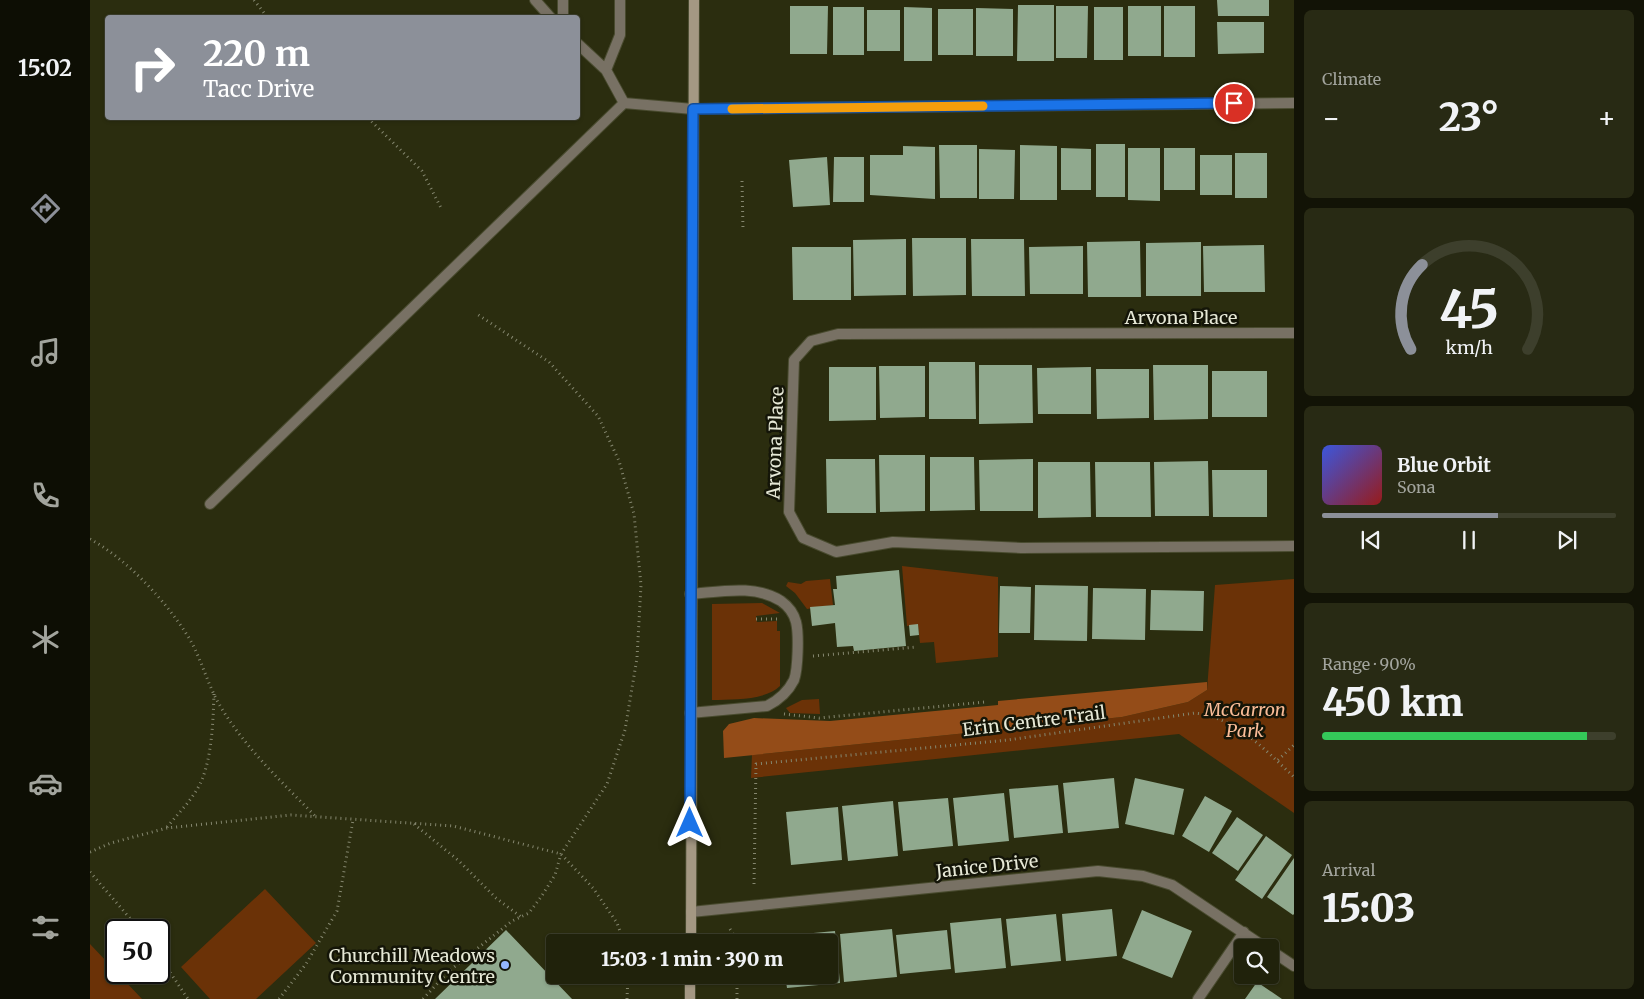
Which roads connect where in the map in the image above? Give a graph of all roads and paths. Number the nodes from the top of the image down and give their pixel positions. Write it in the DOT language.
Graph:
graph roads {
  1 [pos="254,0"];
  2 [pos="535,0"];
  3 [pos="563,0"];
  4 [pos="620,0"];
  5 [pos="694,0"];
  6 [pos="266,15"];
  7 [pos="548,15"];
  8 [pos="563,15"];
  9 [pos="580,46"];
  10 [pos="606,70"];
  11 [pos="624,103"];
  12 [pos="1294,103"];
  13 [pos="693,109"];
  14 [pos="370,120"];
  15 [pos="742,181"];
  16 [pos="440,208"];
  17 [pos="743,230"];
  18 [pos="477,314"];
  19 [pos="1294,334"];
  20 [pos="210,504"];
  21 [pos="90,539"];
  22 [pos="1294,546"];
  23 [pos="690,594"];
  24 [pos="793,615"];
  25 [pos="756,619"];
  26 [pos="917,647"];
  27 [pos="810,653"];
  28 [pos="214,693"];
  29 [pos="985,702"];
  30 [pos="772,704"];
  31 [pos="690,713"];
  32 [pos="1294,746"];
  33 [pos="1278,760"];
  34 [pos="1294,778"];
  35 [pos="316,817"];
  36 [pos="353,820"];
  37 [pos="413,824"];
  38 [pos="167,828"];
  39 [pos="90,852"];
  40 [pos="561,854"];
  41 [pos="90,872"];
  42 [pos="754,884"];
  43 [pos="691,912"];
  44 [pos="521,917"];
  45 [pos="131,919"];
  46 [pos="730,929"];
  47 [pos="1244,932"];
  48 [pos="621,934"];
  49 [pos="691,934"];
  50 [pos="733,934"];
  51 [pos="1254,939"];
  52 [pos="1279,956"];
  53 [pos="1294,966"];
  54 [pos="170,972"];
  55 [pos="628,984"];
  56 [pos="690,984"];
  57 [pos="737,984"];
  58 [pos="188,999"];
  59 [pos="279,999"];
  60 [pos="423,999"];
  61 [pos="627,999"];
  62 [pos="690,999"];
  63 [pos="737,999"];
  64 [pos="1198,999"];
  1 -- 6 [label="path"];
  2 -- 7 [label="street"];
  3 -- 8 [label="street"];
  4 -- 10 [label="street"];
  5 -- 13 [label="main road"];
  9 -- 10 [label="street"];
  10 -- 11 [label="street"];
  11 -- 13 [label="street"];
  11 -- 20 [label="street"];
  12 -- 13 [label="street"];
  13 -- 23 [label="main road"];
  14 -- 16 [label="path"];
  15 -- 17 [label="path"];
  18 -- 40 [label="path"];
  19 -- 22 [label="street, Arvona Place"];
  21 -- 28 [label="path"];
  23 -- 24 [label="street"];
  23 -- 31 [label="main road"];
  24 -- 25 [label="path"];
  24 -- 30 [label="street"];
  26 -- 27 [label="path"];
  28 -- 35 [label="path"];
  28 -- 38 [label="path"];
  29 -- 30 [label="path"];
  30 -- 31 [label="street"];
  31 -- 43 [label="main road"];
  32 -- 33 [label="path"];
  33 -- 34 [label="path, Erin Centre Trail"];
  33 -- 42 [label="path, Erin Centre Trail"];
  35 -- 36 [label="path"];
  35 -- 38 [label="path"];
  36 -- 37 [label="path"];
  36 -- 59 [label="path"];
  37 -- 40 [label="path"];
  37 -- 44 [label="path"];
  38 -- 39 [label="path"];
  40 -- 44 [label="path"];
  40 -- 48 [label="path"];
  41 -- 45 [label="path"];
  43 -- 47 [label="street, Janice Drive"];
  43 -- 49 [label="main road"];
  44 -- 60 [label="path"];
  46 -- 50 [label="path"];
  47 -- 51 [label="street, Janice Drive"];
  47 -- 64 [label="street"];
  52 -- 53 [label="street"];
  54 -- 58 [label="path"];
  55 -- 61 [label="path"];
  56 -- 62 [label="main road"];
  57 -- 63 [label="path"];
}
